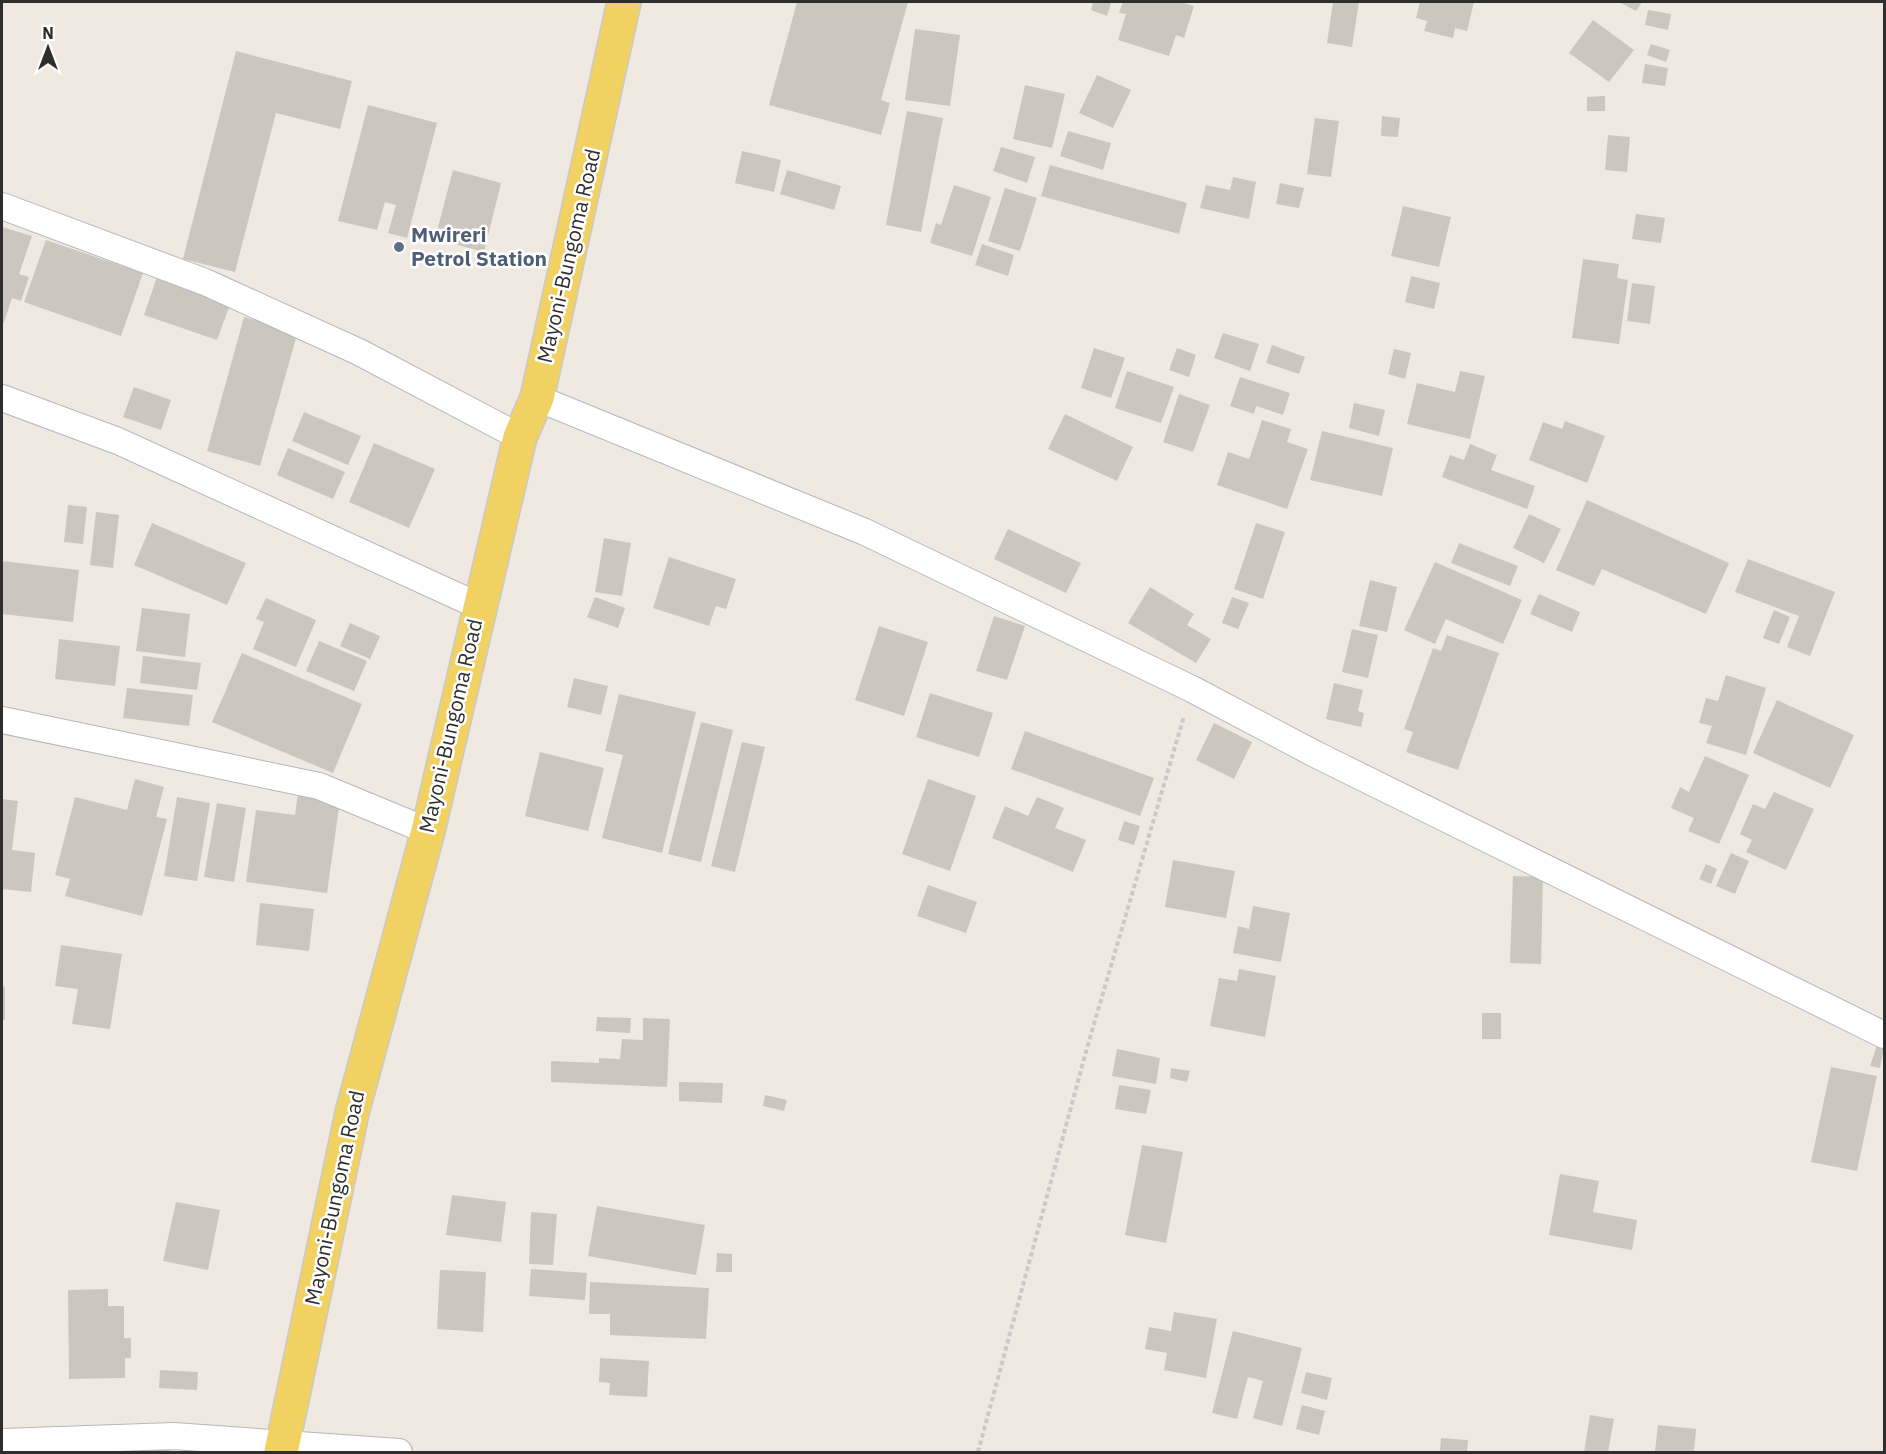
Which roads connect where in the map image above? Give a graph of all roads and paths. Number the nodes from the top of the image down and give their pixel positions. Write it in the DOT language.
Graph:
graph roads {
  1 [pos="624,2"];
  2 [pos="2,206"];
  3 [pos="2,398"];
  4 [pos="537,398"];
  5 [pos="520,437"];
  6 [pos="479,606"];
  7 [pos="1192,689"];
  8 [pos="2,720"];
  9 [pos="428,831"];
  10 [pos="1884,1035"];
  11 [pos="2,1442"];
  12 [pos="282,1448"];
  13 [pos="399,1452"];
  14 [pos="978,1452"];
  1 -- 4 [label="main road, Mayoni-Bungoma Road"];
  2 -- 5 [label="street"];
  3 -- 6 [label="street"];
  4 -- 5 [label="main road, Mayoni-Bungoma Road"];
  4 -- 7 [label="street"];
  5 -- 6 [label="main road, Mayoni-Bungoma Road"];
  6 -- 9 [label="main road, Mayoni-Bungoma Road"];
  7 -- 10 [label="street"];
  7 -- 14 [label="path"];
  8 -- 9 [label="street"];
  9 -- 12 [label="main road, Mayoni-Bungoma Road"];
  11 -- 12 [label="street"];
  12 -- 13 [label="street"];
}
